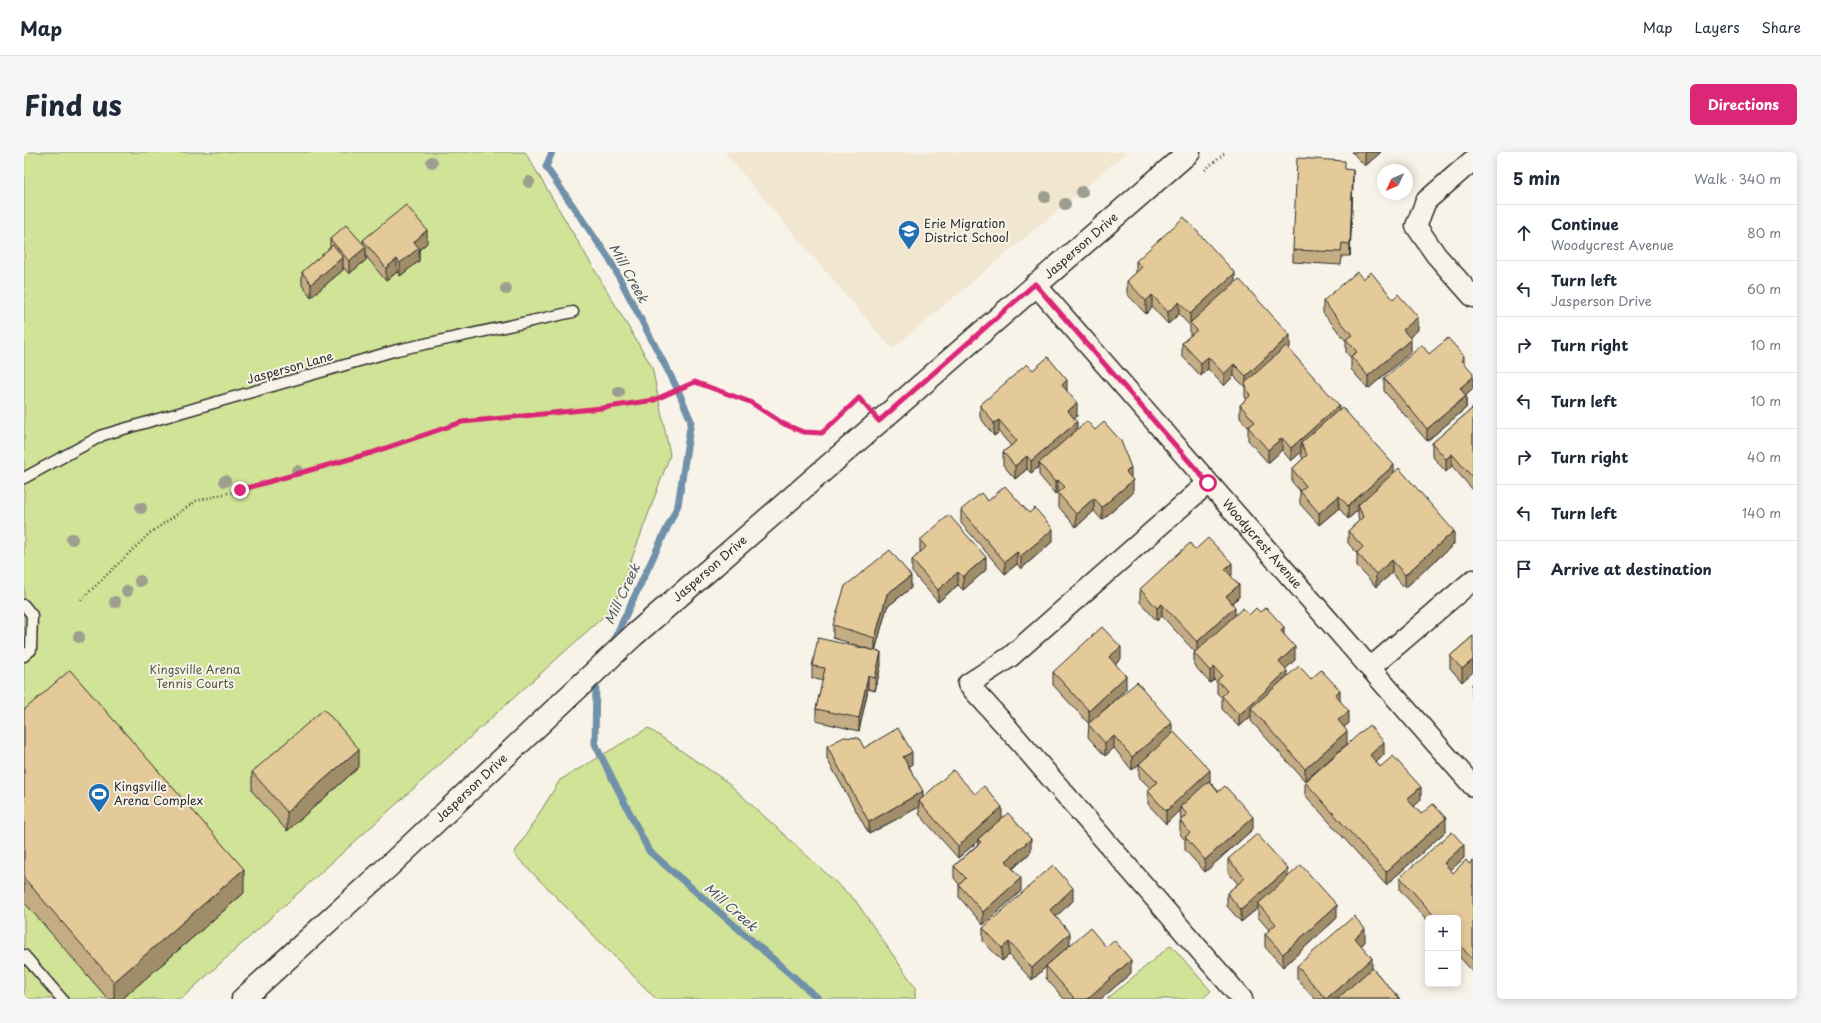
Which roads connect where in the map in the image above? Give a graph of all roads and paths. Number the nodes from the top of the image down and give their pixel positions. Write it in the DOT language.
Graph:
graph roads {
  1 [pos="1189,152"];
  2 [pos="1473,160"];
  3 [pos="1035,284"];
  4 [pos="1473,297"];
  5 [pos="573,312"];
  6 [pos="879,421"];
  7 [pos="24,478"];
  8 [pos="1208,483"];
  9 [pos="1473,580"];
  10 [pos="81,600"];
  11 [pos="24,606"];
  12 [pos="24,656"];
  13 [pos="1370,668"];
  14 [pos="1473,786"];
  15 [pos="24,955"];
  16 [pos="62,999"];
  17 [pos="242,999"];
  18 [pos="1242,999"];
  1 -- 3 [label="street, Jasperson Drive"];
  2 -- 4 [label="street"];
  3 -- 6 [label="street, Jasperson Drive"];
  3 -- 8 [label="street, Woodycrest Avenue"];
  5 -- 7 [label="lane, Jasperson Lane"];
  6 -- 10 [label="path"];
  6 -- 17 [label="street, Jasperson Drive"];
  8 -- 13 [label="street, Woodycrest Avenue"];
  8 -- 18 [label="street"];
  9 -- 13 [label="street"];
  11 -- 12 [label="lane"];
  13 -- 14 [label="street, Woodycrest Avenue"];
  15 -- 16 [label="lane"];
}
